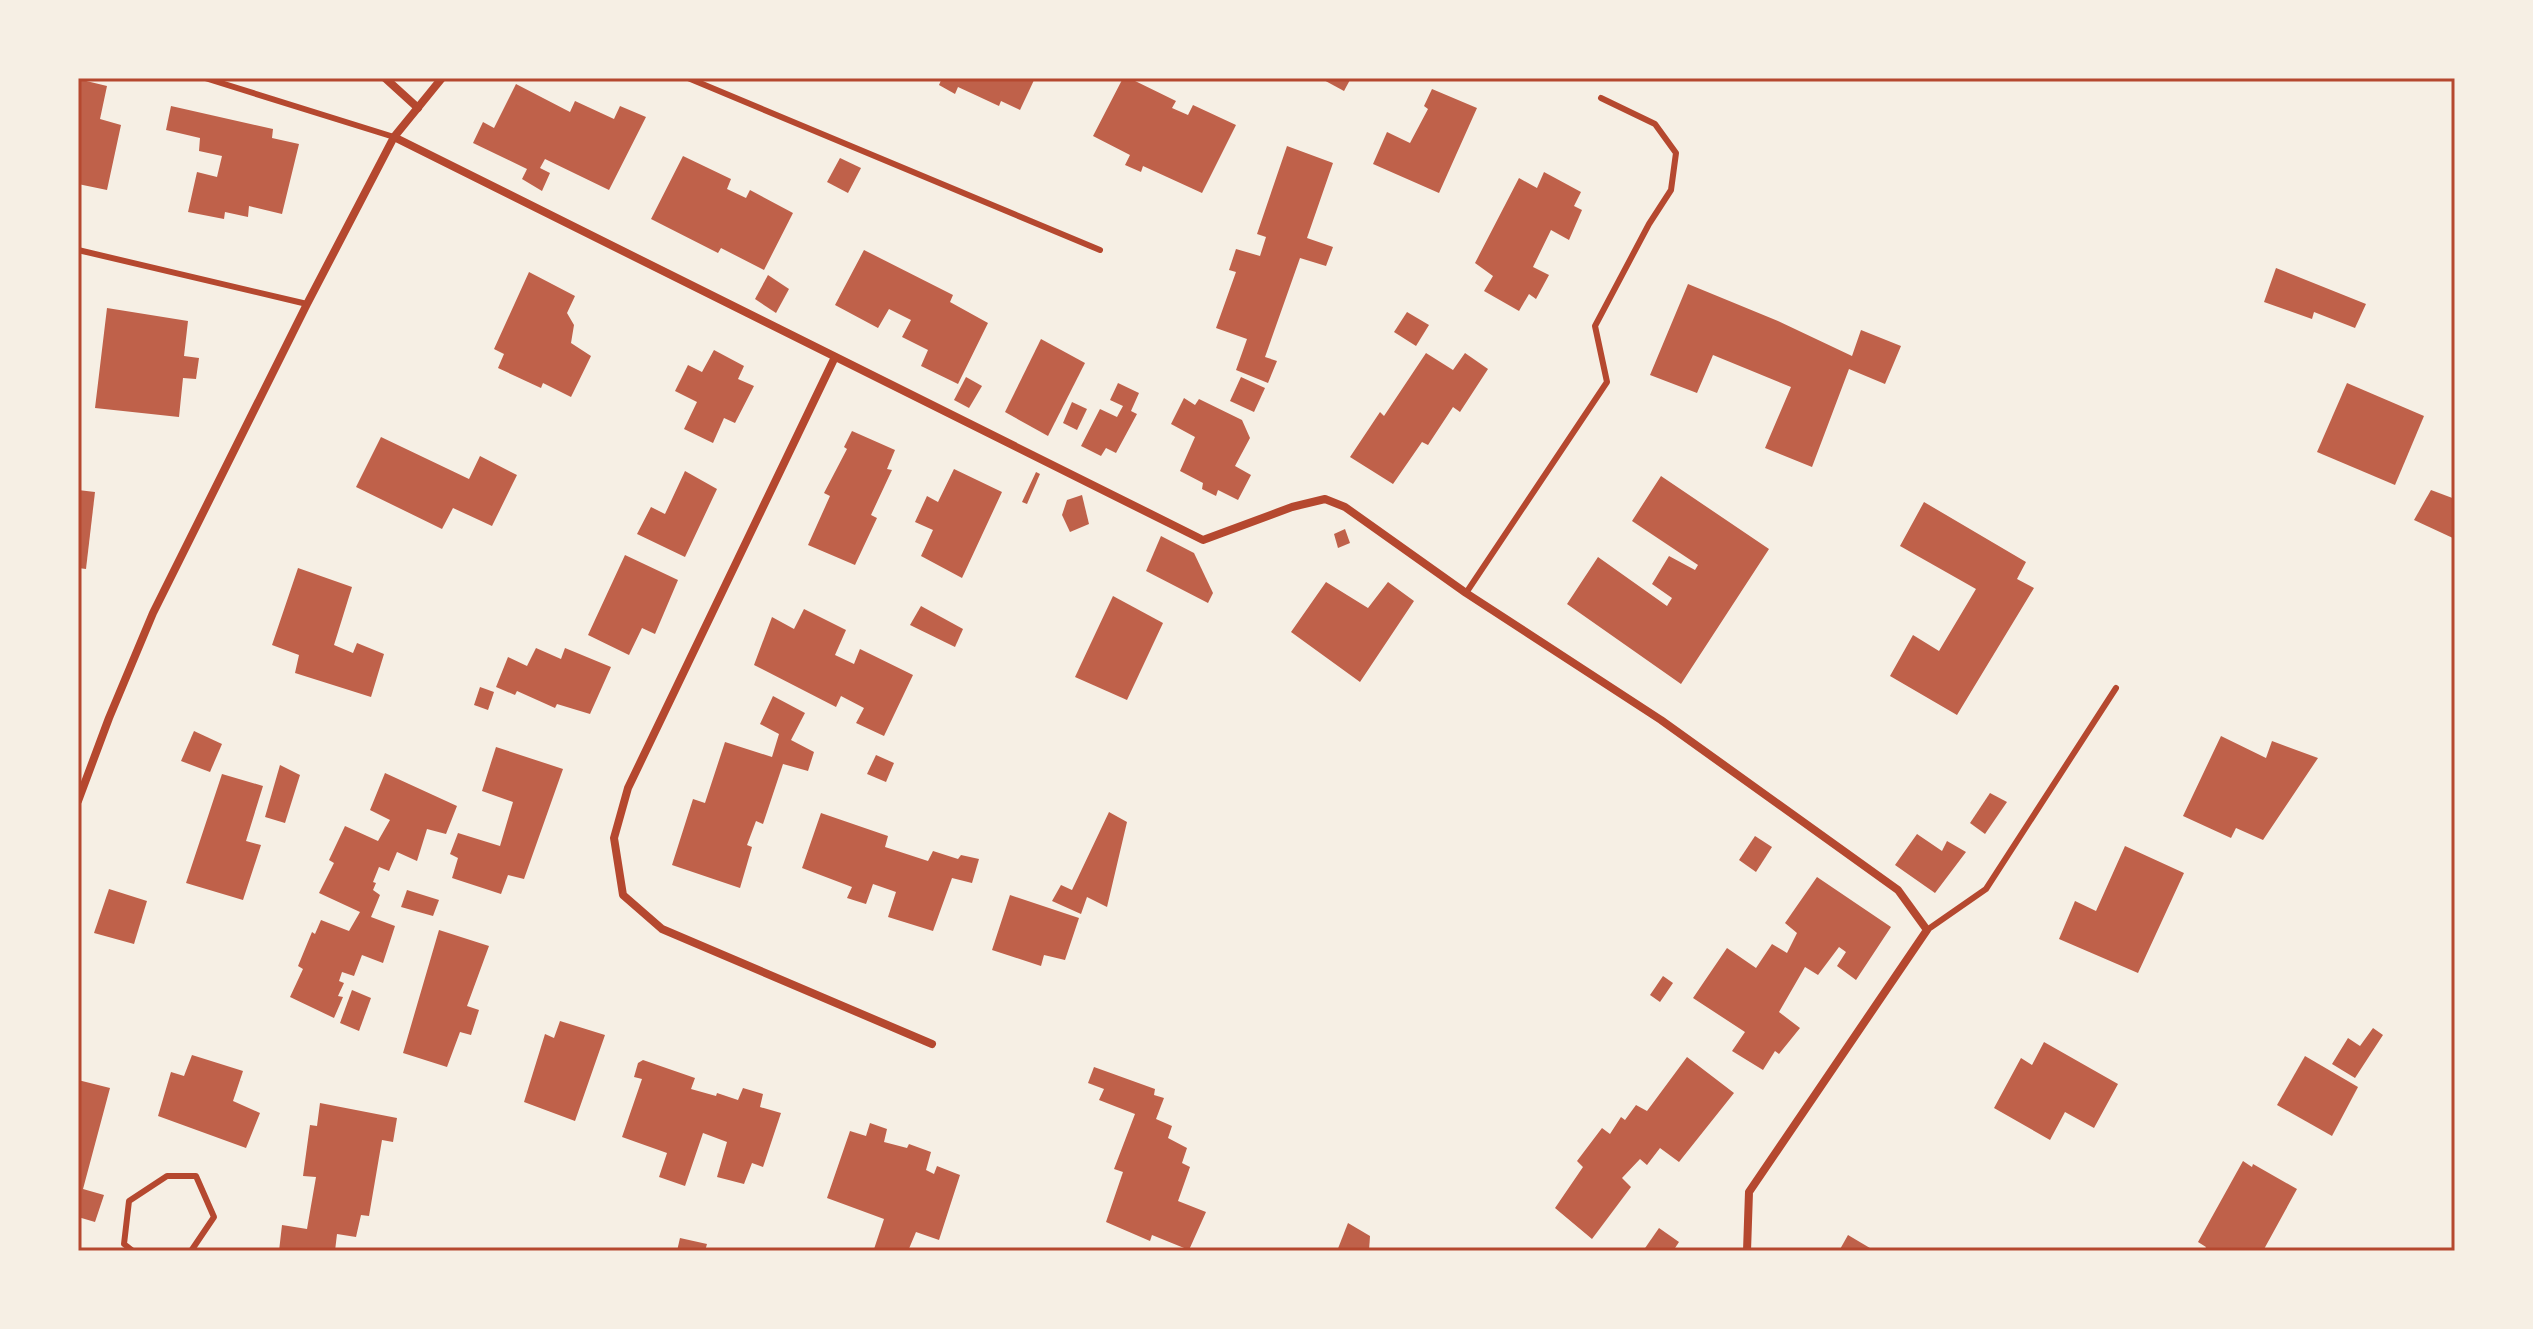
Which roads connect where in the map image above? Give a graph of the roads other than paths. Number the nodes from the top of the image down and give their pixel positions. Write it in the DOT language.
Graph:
graph roads {
  1 [pos="205,78"];
  2 [pos="385,78"];
  3 [pos="442,78"];
  4 [pos="688,78"];
  5 [pos="1601,98"];
  6 [pos="418,108"];
  7 [pos="394,137"];
  8 [pos="78,250"];
  9 [pos="1100,250"];
  10 [pos="307,304"];
  11 [pos="835,357"];
  12 [pos="1466,593"];
  13 [pos="2116,688"];
  14 [pos="78,801"];
  15 [pos="1927,930"];
  16 [pos="932,1044"];
  17 [pos="133,1251"];
  18 [pos="191,1251"];
  19 [pos="1747,1251"];
  1 -- 7 [label="lane"];
  2 -- 6 [label="street"];
  3 -- 6 [label="street"];
  4 -- 9 [label="lane"];
  5 -- 12 [label="lane"];
  6 -- 7 [label="street"];
  7 -- 10 [label="street"];
  7 -- 11 [label="street"];
  8 -- 10 [label="lane"];
  10 -- 14 [label="street"];
  11 -- 12 [label="street"];
  11 -- 16 [label="street"];
  12 -- 15 [label="street"];
  13 -- 15 [label="lane"];
  15 -- 19 [label="street"];
  17 -- 18 [label="lane"];
}
